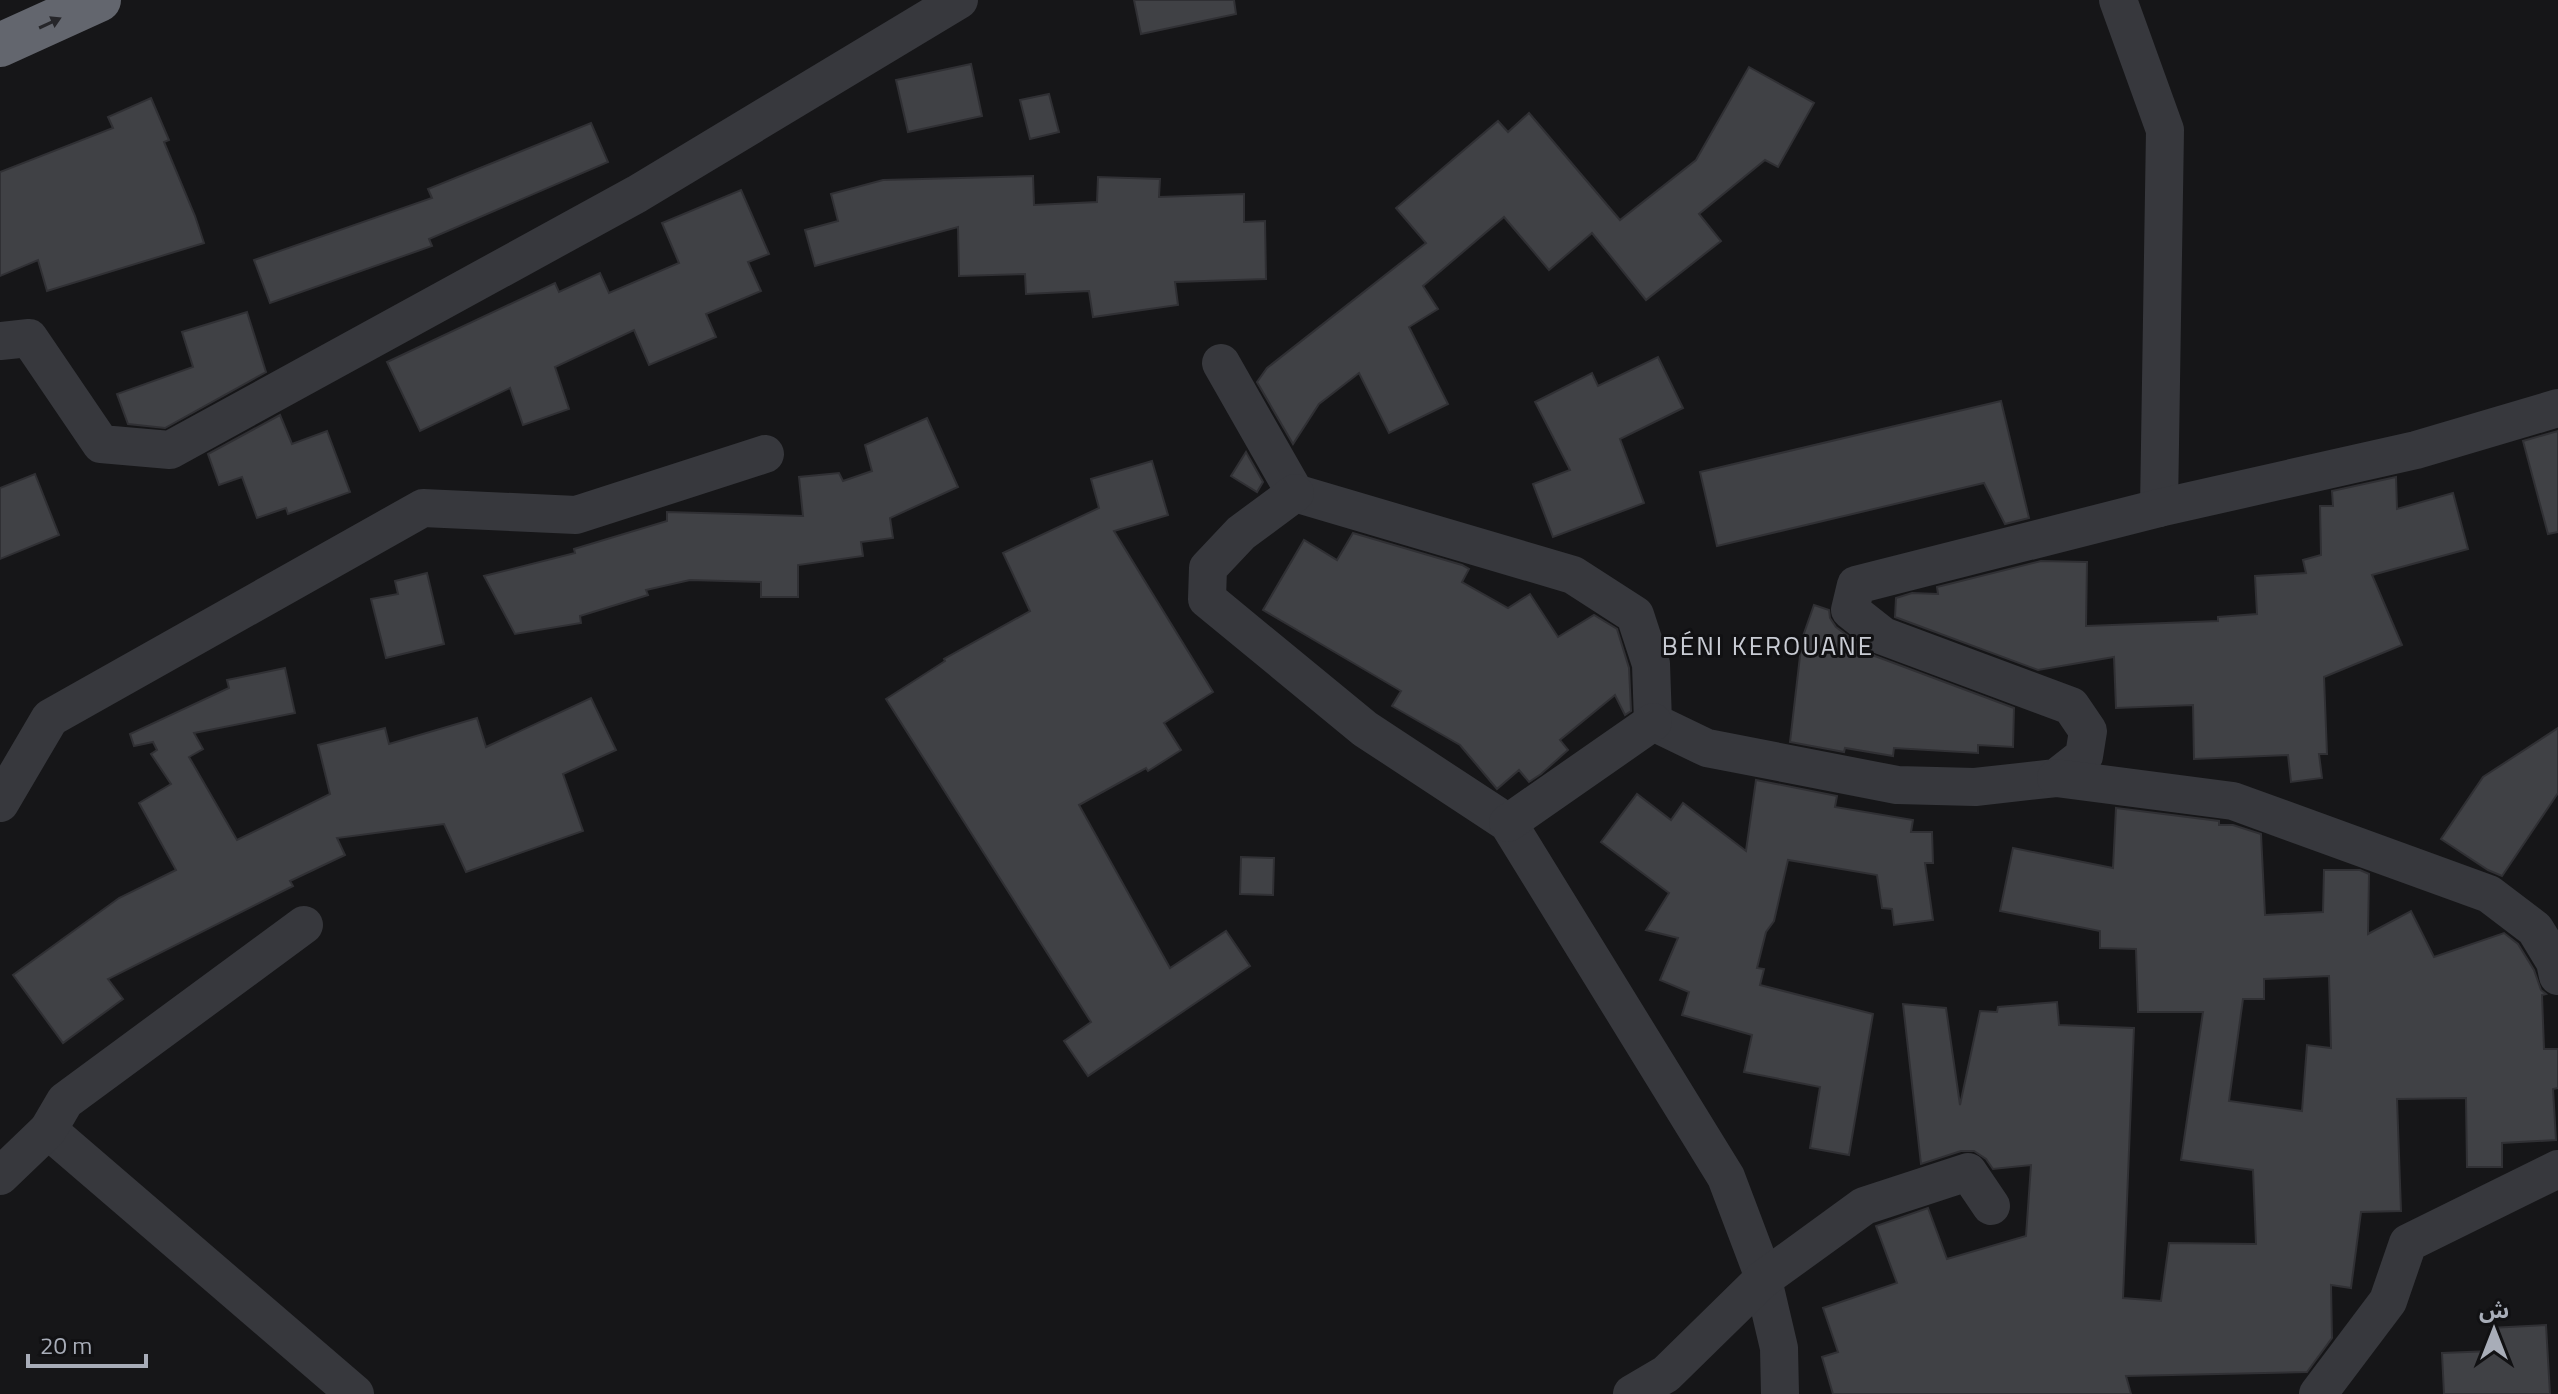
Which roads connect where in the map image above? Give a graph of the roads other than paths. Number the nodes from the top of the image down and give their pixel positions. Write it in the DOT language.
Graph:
graph roads {
  1 [pos="99,0"];
  2 [pos="959,0"];
  3 [pos="2118,0"];
  4 [pos="0,45"];
  5 [pos="0,341"];
  6 [pos="1221,363"];
  7 [pos="2558,408"];
  8 [pos="765,454"];
  9 [pos="1295,493"];
  10 [pos="2159,508"];
  11 [pos="1653,722"];
  12 [pos="2056,778"];
  13 [pos="0,803"];
  14 [pos="1508,823"];
  15 [pos="304,925"];
  16 [pos="2558,976"];
  17 [pos="48,1130"];
  18 [pos="2558,1169"];
  19 [pos="0,1176"];
  20 [pos="1991,1206"];
  21 [pos="1762,1280"];
  22 [pos="355,1394"];
  23 [pos="1632,1394"];
  24 [pos="1780,1394"];
  25 [pos="2318,1394"];
  4 -- 1 [label="highway, one-way"];
  2 -- 5 [label="street"];
  3 -- 10 [label="street"];
  6 -- 9 [label="street"];
  7 -- 10 [label="street"];
  8 -- 13 [label="street"];
  9 -- 11 [label="street"];
  9 -- 14 [label="street"];
  10 -- 12 [label="street"];
  11 -- 12 [label="street"];
  11 -- 14 [label="street"];
  12 -- 16 [label="street"];
  14 -- 21 [label="street"];
  15 -- 17 [label="street"];
  17 -- 19 [label="street"];
  17 -- 22 [label="street"];
  18 -- 25 [label="street"];
  20 -- 21 [label="street"];
  21 -- 23 [label="street"];
  21 -- 24 [label="street"];
}
